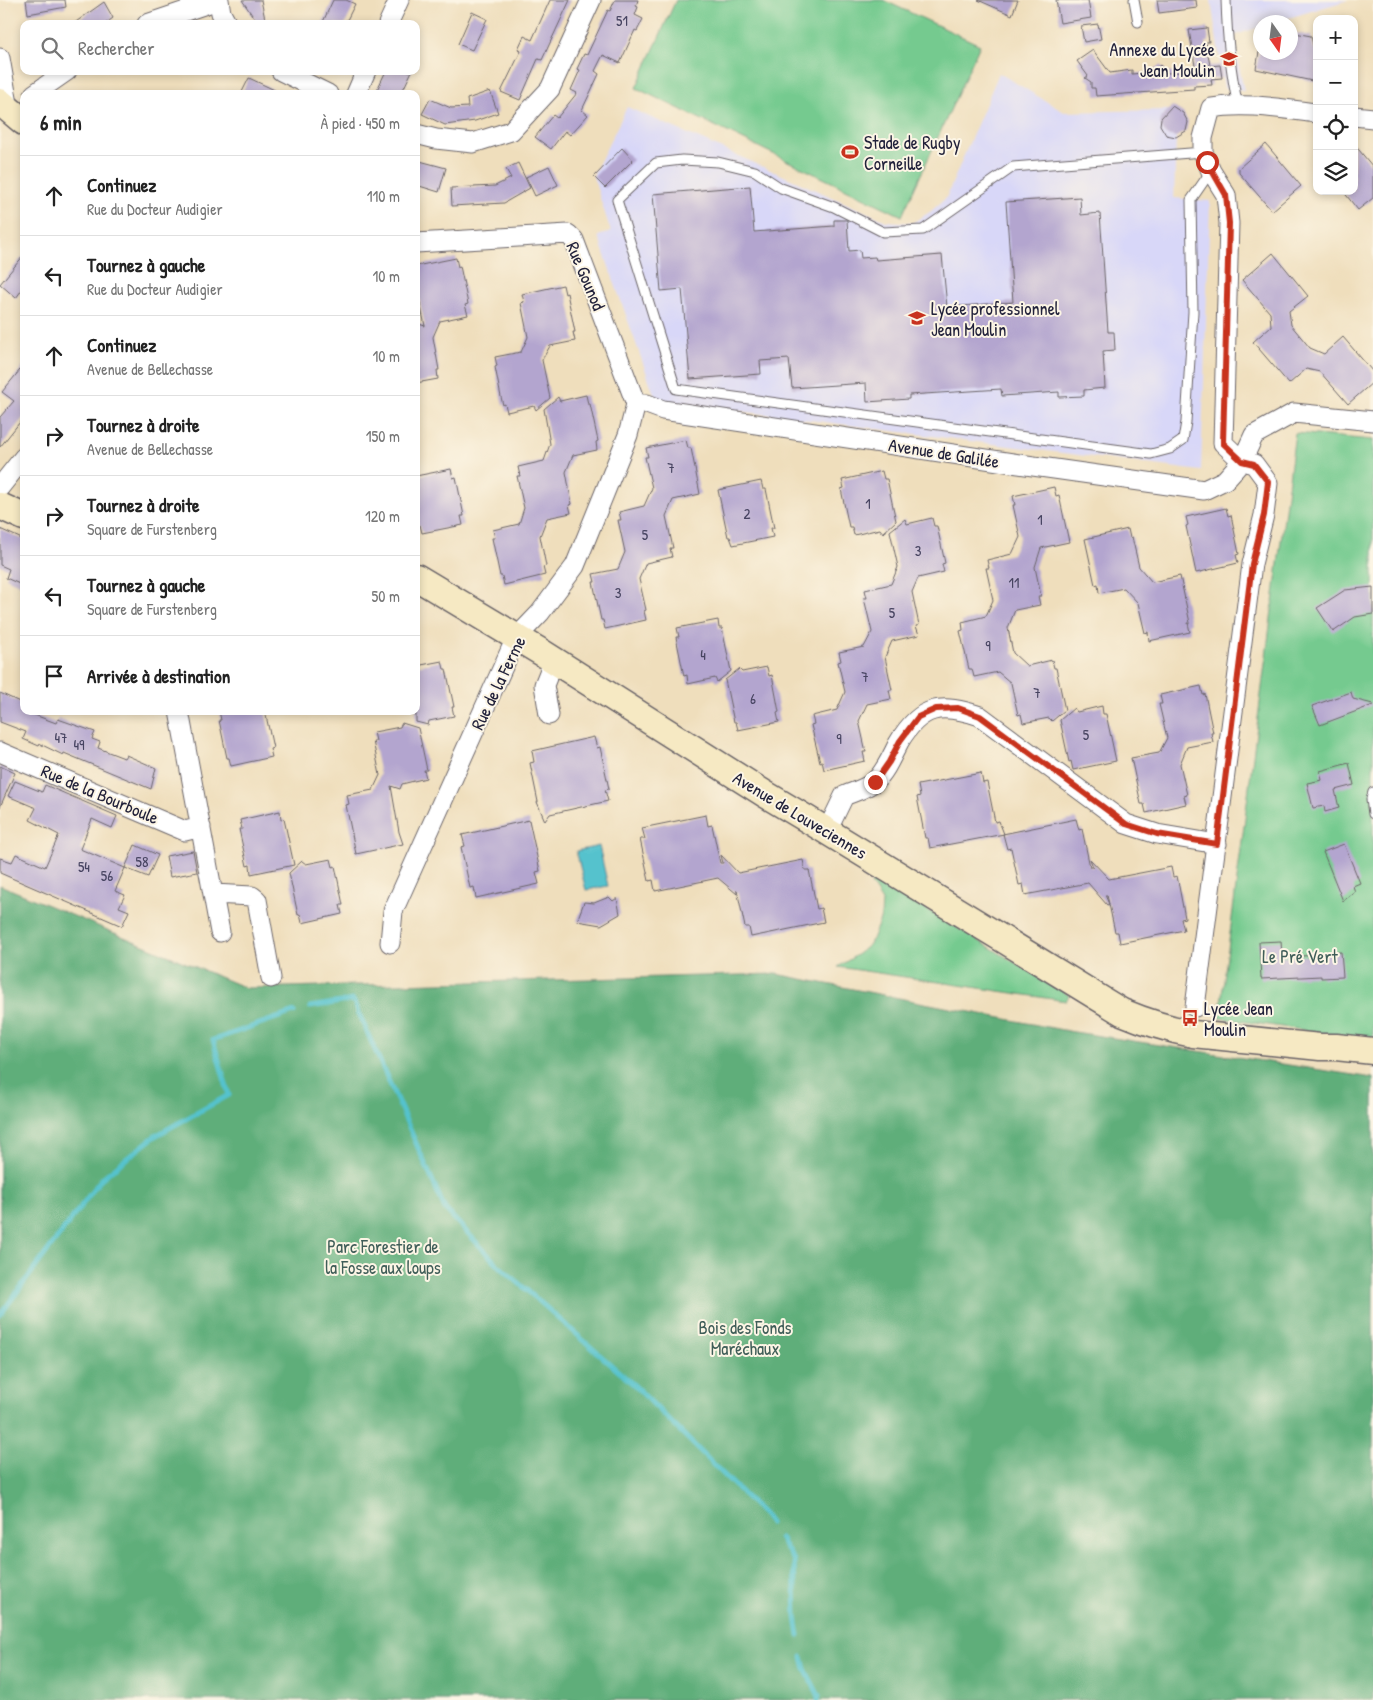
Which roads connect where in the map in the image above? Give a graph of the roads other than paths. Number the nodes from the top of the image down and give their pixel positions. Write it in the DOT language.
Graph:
graph roads {
  1 [pos="218,0"];
  2 [pos="399,0"];
  3 [pos="591,0"];
  4 [pos="1134,0"];
  5 [pos="1226,0"];
  6 [pos="159,20"];
  7 [pos="225,20"];
  8 [pos="390,20"];
  9 [pos="1138,22"];
  10 [pos="0,58"];
  11 [pos="61,75"];
  12 [pos="289,75"];
  13 [pos="364,75"];
  14 [pos="40,90"];
  15 [pos="320,90"];
  16 [pos="358,90"];
  17 [pos="1238,106"];
  18 [pos="11,111"];
  19 [pos="1313,113"];
  20 [pos="1358,116"];
  21 [pos="1373,118"];
  22 [pos="420,135"];
  23 [pos="1203,152"];
  24 [pos="1211,171"];
  25 [pos="420,243"];
  26 [pos="636,404"];
  27 [pos="1373,420"];
  28 [pos="1242,461"];
  29 [pos="20,462"];
  30 [pos="0,488"];
  31 [pos="0,506"];
  32 [pos="20,515"];
  33 [pos="420,579"];
  34 [pos="516,638"];
  35 [pos="554,660"];
  36 [pos="179,715"];
  37 [pos="549,715"];
  38 [pos="0,752"];
  39 [pos="1373,792"];
  40 [pos="1373,814"];
  41 [pos="193,829"];
  42 [pos="827,831"];
  43 [pos="1217,844"];
  44 [pos="213,894"];
  45 [pos="220,932"];
  46 [pos="390,943"];
  47 [pos="272,978"];
  48 [pos="1195,1006"];
  49 [pos="1320,1047"];
  50 [pos="1373,1051"];
  51 [pos="1373,1064"];
  1 -- 6 [label="street"];
  1 -- 7 [label="street"];
  2 -- 8 [label="street"];
  3 -- 22 [label="street"];
  4 -- 9 [label="lane"];
  5 -- 17 [label="lane"];
  10 -- 18 [label="street"];
  11 -- 14 [label="street"];
  12 -- 15 [label="street"];
  13 -- 16 [label="street"];
  17 -- 19 [label="street"];
  17 -- 23 [label="street"];
  20 -- 21 [label="street"];
  23 -- 24 [label="street"];
  23 -- 24 [label="lane"];
  24 -- 28 [label="street"];
  25 -- 26 [label="street, Rue Gounod"];
  26 -- 28 [label="street, Avenue de Galilée"];
  26 -- 34 [label="street, Rue de la Ferme"];
  27 -- 28 [label="street, Avenue de Galilée"];
  28 -- 43 [label="street"];
  29 -- 30 [label="street"];
  31 -- 32 [label="street"];
  33 -- 34 [label="street, Avenue de Louveciennes"];
  34 -- 35 [label="street, Avenue de Louveciennes"];
  34 -- 46 [label="street, Rue de la Ferme"];
  35 -- 37 [label="street"];
  35 -- 42 [label="street, Avenue de Louveciennes"];
  36 -- 41 [label="street"];
  38 -- 41 [label="street, Rue de la Bourboule"];
  39 -- 40 [label="lane"];
  41 -- 44 [label="street"];
  42 -- 43 [label="street"];
  42 -- 49 [label="street, Avenue de Louveciennes"];
  43 -- 48 [label="street"];
  44 -- 45 [label="street"];
  44 -- 47 [label="street"];
  49 -- 50 [label="street, Avenue de Louveciennes"];
  49 -- 51 [label="street"];
}
